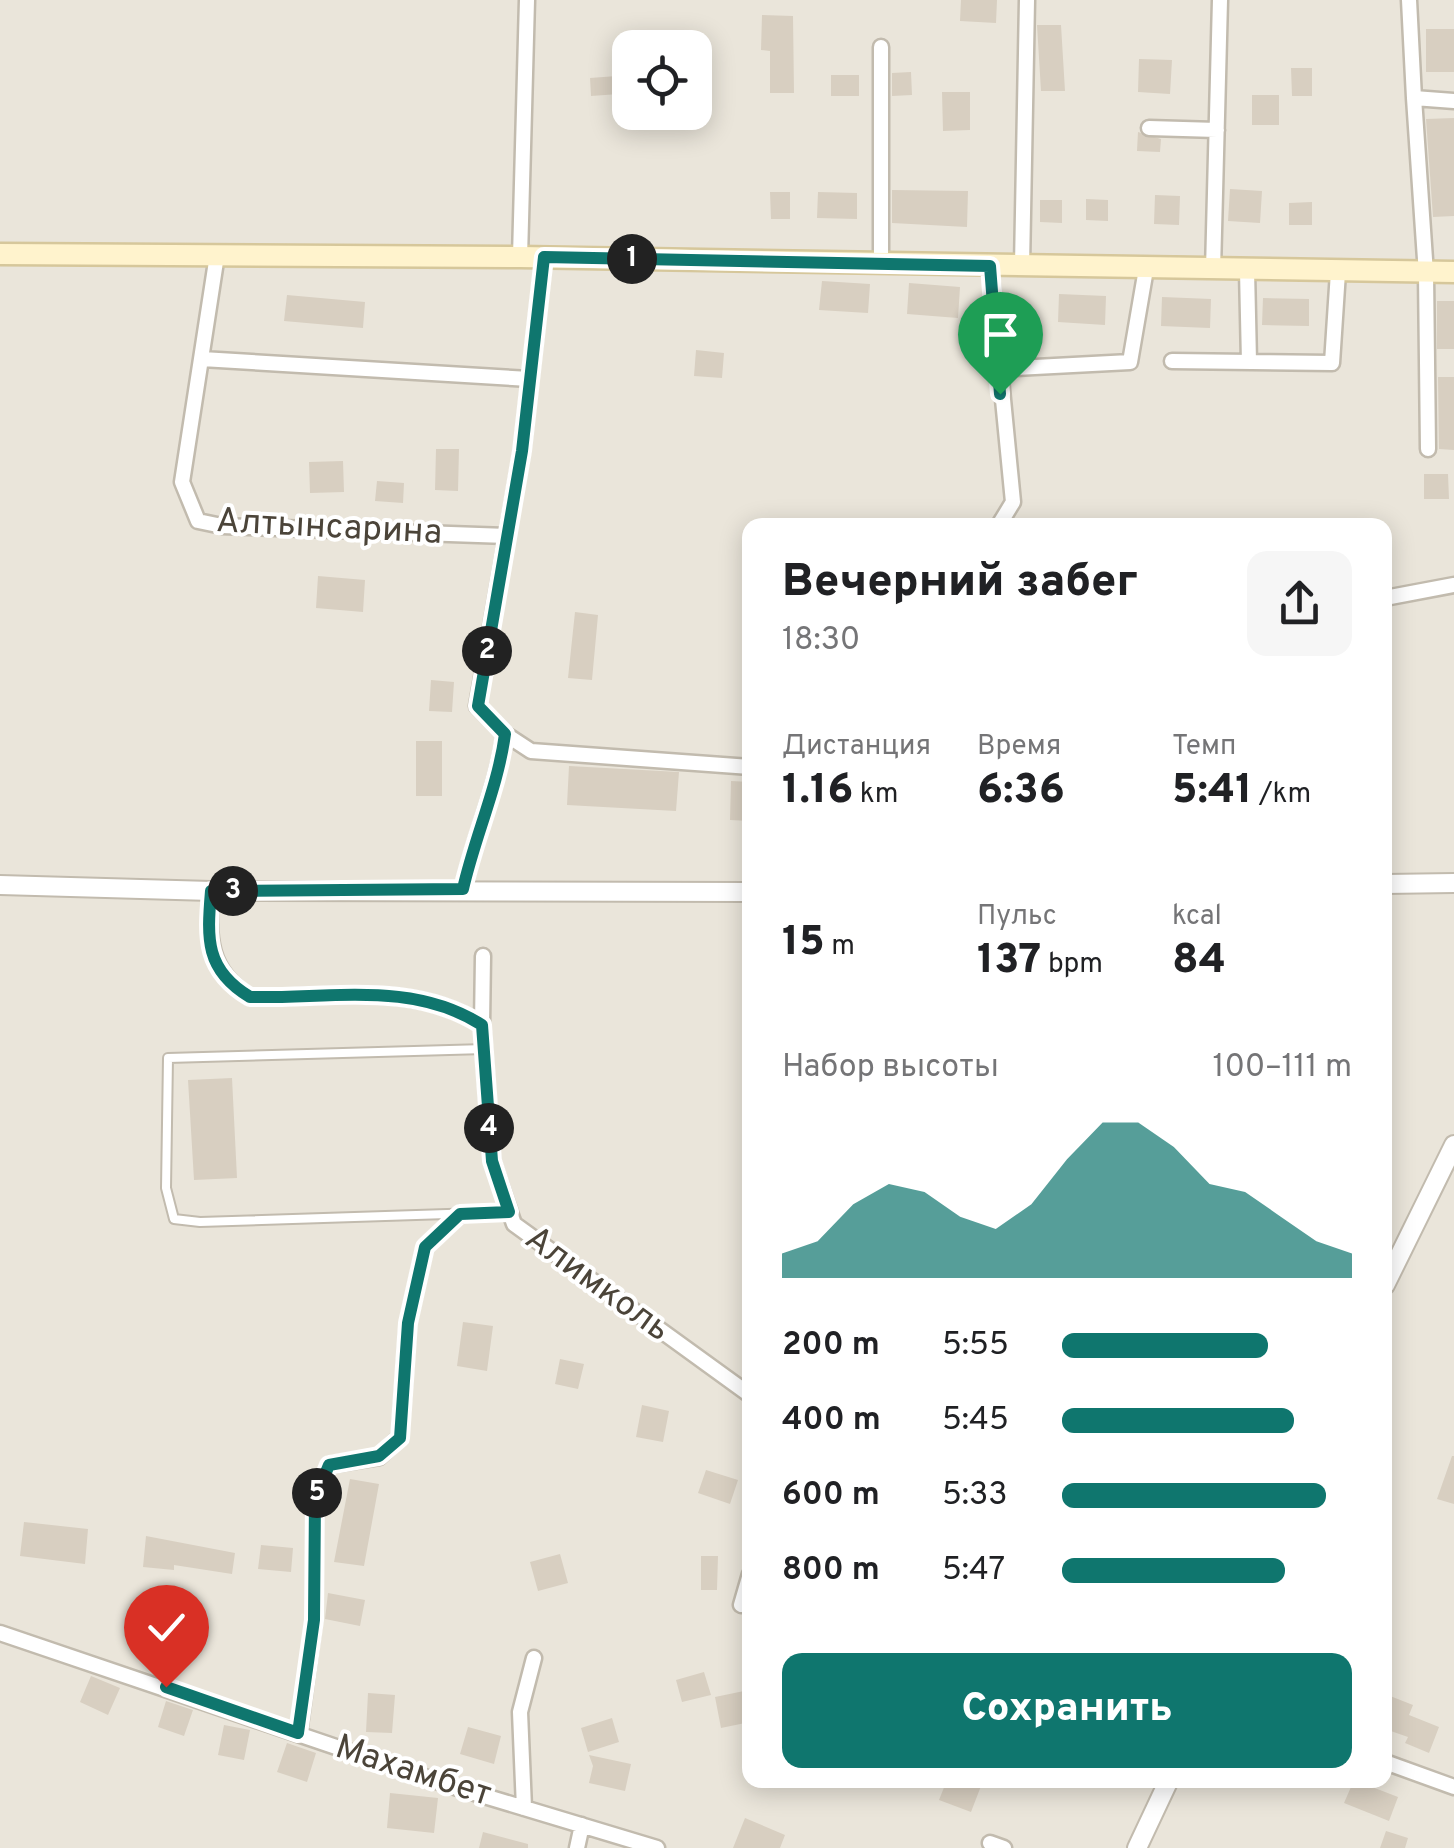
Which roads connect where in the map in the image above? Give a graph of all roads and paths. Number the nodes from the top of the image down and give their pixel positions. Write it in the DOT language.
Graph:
graph roads {
  1 [pos="528,0"];
  2 [pos="1027,0"];
  3 [pos="1220,0"];
  4 [pos="1409,0"];
  5 [pos="881,47"];
  6 [pos="1414,98"];
  7 [pos="1454,100"];
  8 [pos="1148,128"];
  9 [pos="1217,130"];
  10 [pos="0,254"];
  11 [pos="217,255"];
  12 [pos="520,256"];
  13 [pos="544,257"];
  14 [pos="881,263"];
  15 [pos="990,266"];
  16 [pos="1022,266"];
  17 [pos="1146,268"];
  18 [pos="1213,270"];
  19 [pos="1247,270"];
  20 [pos="1338,272"];
  21 [pos="1454,272"];
  22 [pos="1426,274"];
  23 [pos="202,360"];
  24 [pos="1172,361"];
  25 [pos="1250,362"];
  26 [pos="998,369"];
  27 [pos="529,379"];
  28 [pos="1428,449"];
  29 [pos="1003,518"];
  30 [pos="507,536"];
  31 [pos="1454,585"];
  32 [pos="1392,597"];
  33 [pos="505,734"];
  34 [pos="742,766"];
  35 [pos="1454,883"];
  36 [pos="1392,884"];
  37 [pos="0,886"];
  38 [pos="463,889"];
  39 [pos="211,891"];
  40 [pos="742,892"];
  41 [pos="483,956"];
  42 [pos="482,1025"];
  43 [pos="486,1050"];
  44 [pos="1454,1145"];
  45 [pos="509,1212"];
  46 [pos="460,1214"];
  47 [pos="1392,1271"];
  48 [pos="742,1390"];
  49 [pos="742,1602"];
  50 [pos="741,1605"];
  51 [pos="0,1633"];
  52 [pos="534,1658"];
  53 [pos="298,1733"];
  54 [pos="1392,1765"];
  55 [pos="1454,1787"];
  56 [pos="1165,1788"];
  57 [pos="524,1808"];
  58 [pos="582,1826"];
  59 [pos="577,1848"];
  60 [pos="657,1848"];
  61 [pos="1137,1848"];
  1 -- 12 [label="street"];
  2 -- 16 [label="street"];
  3 -- 9 [label="street"];
  4 -- 6 [label="street"];
  5 -- 14 [label="street"];
  6 -- 7 [label="street"];
  6 -- 22 [label="street"];
  8 -- 9 [label="street"];
  9 -- 18 [label="street"];
  10 -- 11 [label="main road"];
  11 -- 12 [label="main road"];
  11 -- 23 [label="street, Алтынсарина"];
  12 -- 13 [label="main road"];
  13 -- 14 [label="main road"];
  13 -- 27 [label="street"];
  14 -- 15 [label="main road"];
  15 -- 16 [label="main road"];
  15 -- 26 [label="street"];
  16 -- 17 [label="main road"];
  17 -- 18 [label="main road"];
  17 -- 26 [label="street"];
  18 -- 19 [label="main road"];
  19 -- 20 [label="main road"];
  19 -- 25 [label="street"];
  20 -- 22 [label="main road"];
  20 -- 25 [label="street"];
  21 -- 22 [label="main road"];
  22 -- 28 [label="street"];
  23 -- 27 [label="street"];
  23 -- 30 [label="street, Алтынсарина"];
  24 -- 25 [label="street"];
  26 -- 29 [label="street"];
  27 -- 30 [label="street"];
  30 -- 33 [label="street"];
  31 -- 32 [label="street"];
  33 -- 34 [label="street"];
  33 -- 38 [label="street"];
  35 -- 36 [label="street"];
  37 -- 39 [label="street"];
  38 -- 39 [label="street"];
  38 -- 40 [label="street"];
  39 -- 42 [label="street"];
  41 -- 42 [label="street, Алимколь"];
  42 -- 43 [label="street, Алимколь"];
  43 -- 45 [label="street, Алимколь"];
  43 -- 46 [label="lane"];
  44 -- 47 [label="street"];
  45 -- 46 [label="lane"];
  45 -- 48 [label="street, Алимколь"];
  46 -- 53 [label="street"];
  49 -- 50 [label="street"];
  51 -- 53 [label="street, Махамбет"];
  52 -- 57 [label="street"];
  53 -- 57 [label="street, Махамбет"];
  54 -- 55 [label="street"];
  56 -- 61 [label="street"];
  57 -- 58 [label="street, Махамбет"];
  58 -- 59 [label="street"];
  58 -- 60 [label="street, Махамбет"];
}
